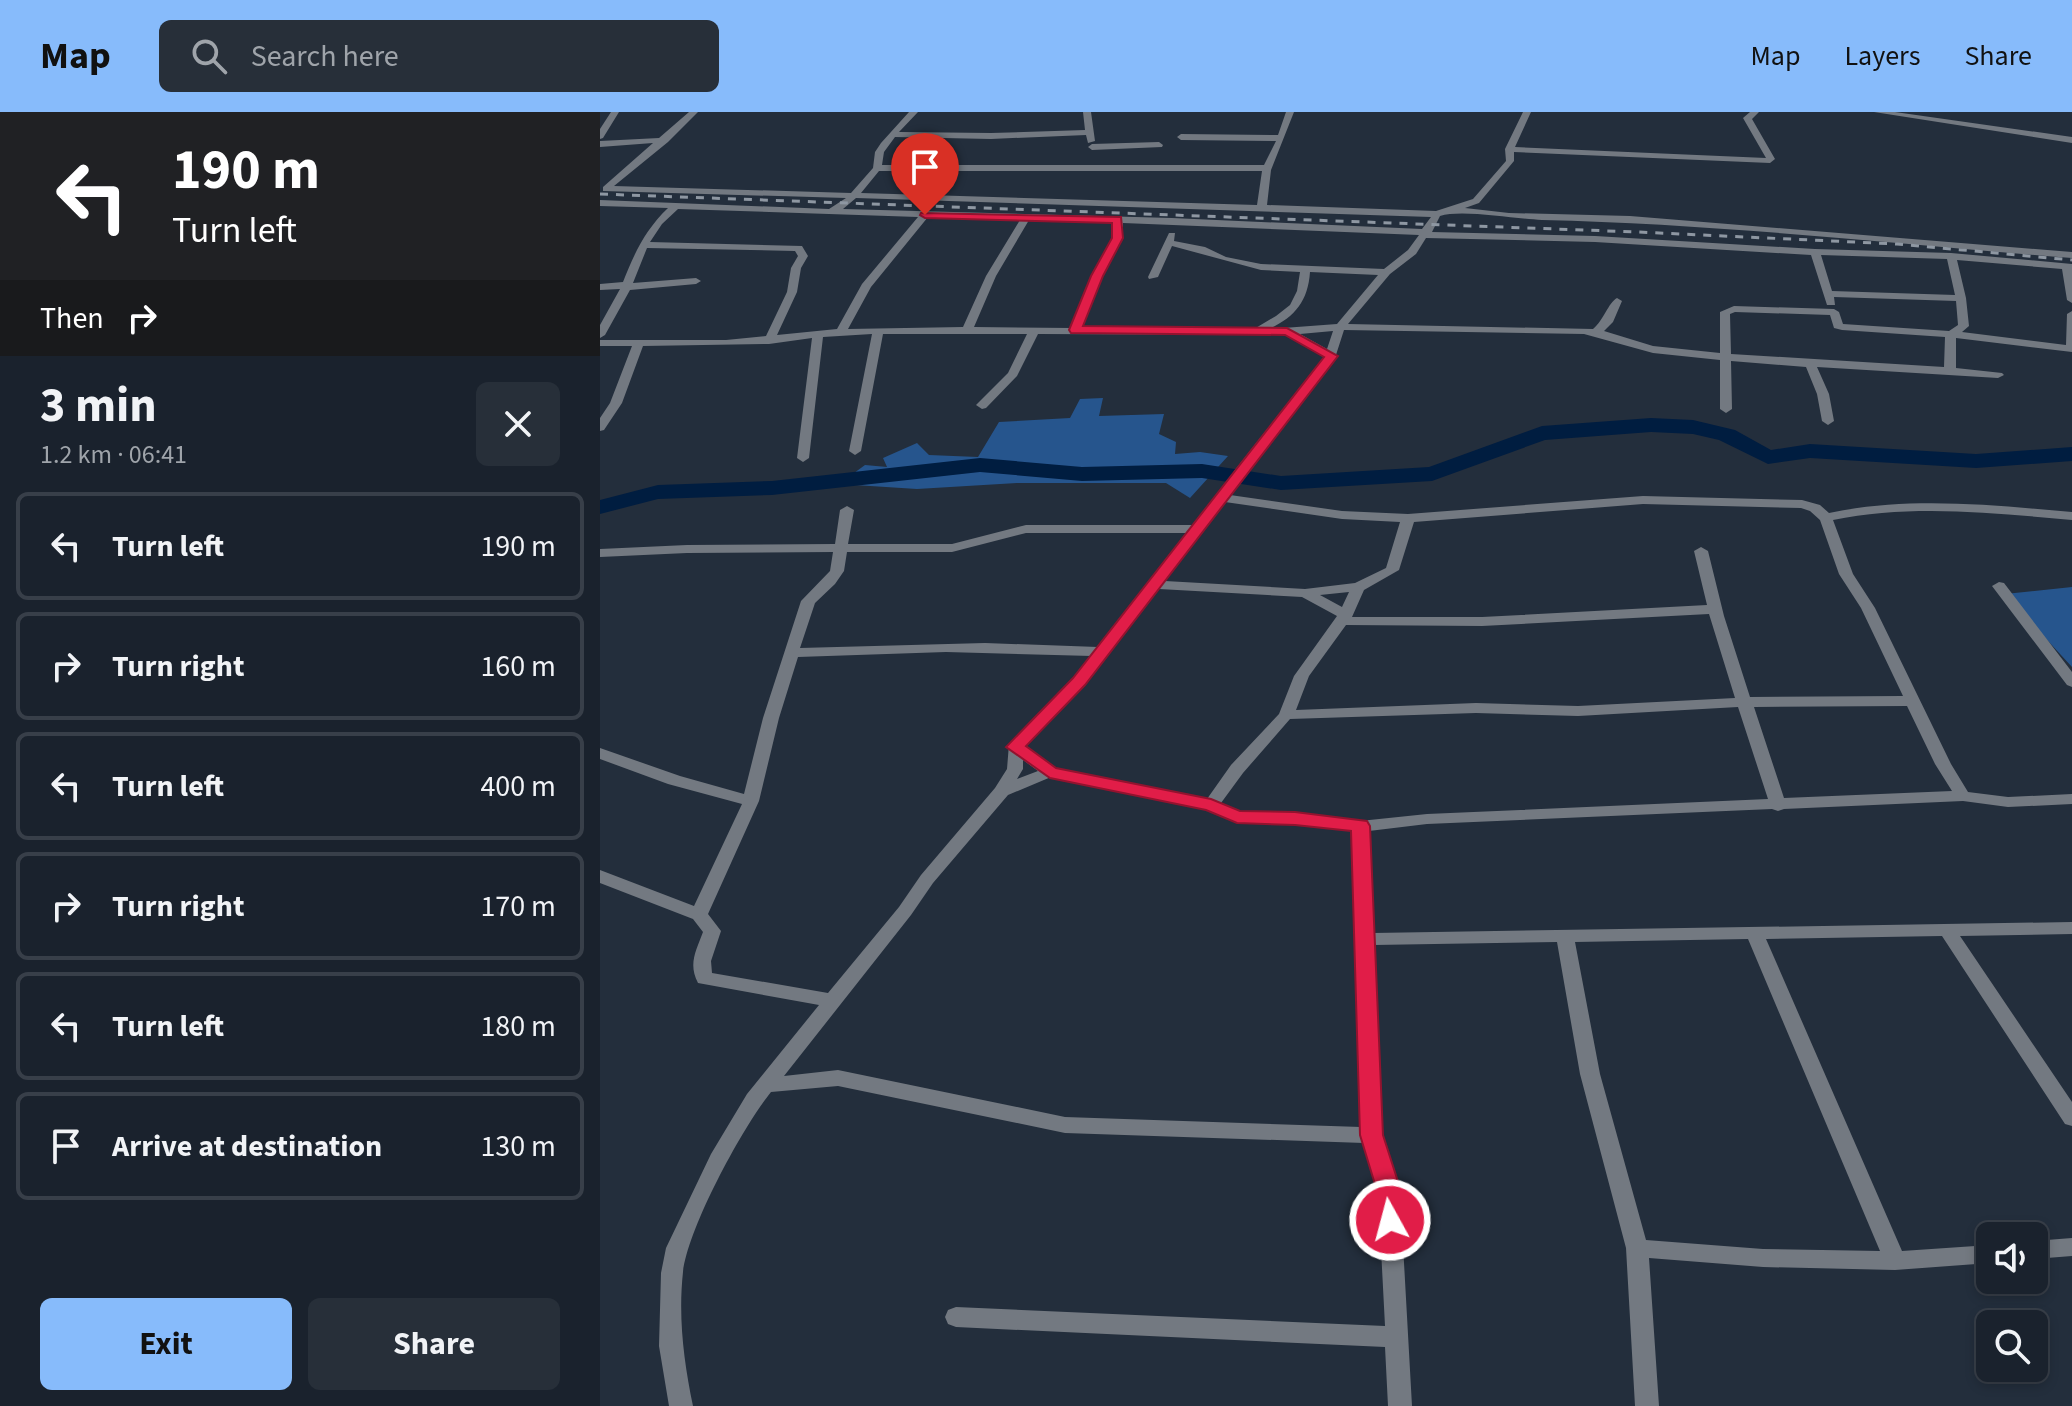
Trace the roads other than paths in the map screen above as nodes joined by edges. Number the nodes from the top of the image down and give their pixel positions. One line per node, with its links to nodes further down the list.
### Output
1 (615, 112): 11 (street)
2 (694, 112): 14 (street)
3 (914, 112): 10 (street)
4 (1087, 112): 9 (street)
5 (1290, 112): 13 (street)
6 (1527, 112): 19 (street)
7 (1755, 112): 19 (street)
8 (1878, 112): 15 (street)
9 (1088, 132): 10 (street); 18 (street)
10 (894, 134): 20 (street)
11 (600, 136)
12 (1181, 137): 13 (street)
13 (1280, 138): 22 (street)
14 (665, 140): 16 (street); 23 (street)
15 (2072, 140)
16 (600, 144)
17 (1159, 145): 18 (street)
18 (1092, 147): 21 (street)
19 (1509, 149): 29 (street)
20 (876, 163): 21 (street); 24 (street)
21 (1095, 166): 22 (street)
22 (1266, 168): 28 (street)
23 (603, 189): 24 (street)
24 (852, 197): 27 (street); 30 (street)
25 (600, 203): 26 (street)
26 (676, 206): 30 (street); 38 (street)
27 (1164, 206): 28 (street); 35 (street)
28 (1262, 209): 31 (street)
29 (1454, 210): 31 (street); 41 (street)
30 (831, 212): 32 (street)
31 (1437, 214): 36 (street)
32 (925, 215): 33 (street); 60 (street)
33 (1025, 219): 34 (street); 55 (street)
34 (1118, 220): 35 (street); 57 (street)
35 (1172, 221): 36 (street); 37 (street)
36 (1426, 234): 39 (street); 43 (street)
37 (1169, 243): 42 (street); 44 (street)
38 (643, 245): 46 (street); 66 (street)
39 (1815, 252): 40 (street); 48 (street)
40 (1951, 256): 41 (street); 49 (street)
41 (2070, 263): 50 (street)
42 (1305, 268): 43 (street); 59 (street)
43 (1386, 272): 54 (street)
44 (1153, 277)
45 (696, 281): 46 (street)
46 (625, 286): 47 (street); 64 (street)
47 (600, 287)
48 (1829, 294): 49 (street); 52 (street)
49 (1961, 298): 63 (street)
50 (2072, 300)
51 (1617, 301): 62 (street)
52 (1834, 312): 63 (street); 71 (street)
53 (2072, 314): 69 (street)
54 (1340, 327): 61 (street); 62 (street); 70 (street)
55 (967, 330): 56 (street); 58 (street)
56 (1034, 330): 57 (street); 75 (street)
57 (1076, 330): 59 (street)
58 (878, 331): 60 (street); 79 (street)
59 (1254, 331): 61 (street)
60 (841, 332): 65 (street)
61 (1287, 332): 70 (street)
62 (1596, 332): 71 (street)
63 (1951, 334): 69 (street); 73 (street)
64 (600, 335)
65 (818, 335): 66 (street); 80 (street)
66 (769, 341): 68 (street)
67 (600, 343): 68 (street)
68 (639, 343): 78 (street)
69 (2072, 348)
70 (1331, 356): 81 (street)
71 (1727, 357): 72 (street); 76 (street)
72 (1811, 366): 73 (street); 77 (street)
73 (1950, 370): 74 (street)
74 (1998, 375)
75 (982, 405)
76 (1726, 409)
77 (1828, 421)
78 (600, 427)
79 (855, 451)
80 (803, 458)
81 (1222, 498): 84 (street); 86 (street)
82 (847, 510): 87 (street)
83 (2072, 516): 85 (street)
84 (1408, 518): 85 (street); 92 (street)
85 (1826, 518): 99 (street)
86 (1198, 529): 87 (street); 90 (street)
87 (840, 548): 89 (street); 97 (street)
88 (1701, 551): 94 (street)
89 (600, 553)
90 (1153, 585): 93 (street); 96 (street)
91 (1999, 586): 98 (street)
92 (1358, 587): 93 (street); 95 (street)
93 (1305, 593): 95 (street)
94 (1713, 609): 95 (street); 100 (street)
95 (1344, 618): 101 (street)
96 (1101, 652): 97 (street); 102 (street)
97 (790, 653): 108 (street)
98 (2072, 682)
99 (1912, 701): 100 (street); 106 (street)
100 (1746, 702): 101 (street); 110 (street)
101 (1286, 715): 109 (street)
102 (1015, 747): 104 (street); 105 (street)
103 (600, 753): 108 (street)
104 (1050, 772): 105 (street); 109 (street)
105 (1002, 791): 119 (street)
106 (1963, 796): 107 (street); 110 (street)
107 (2072, 799)
108 (751, 801): 113 (street)
109 (1211, 805): 111 (street)
110 (1778, 806): 111 (street)
111 (1360, 826): 118 (street)
112 (600, 876): 113 (street)
113 (699, 915): 119 (street)
114 (2072, 928): 115 (street)
115 (1947, 930): 116 (street); 121 (street)
116 (1754, 932): 117 (street); 127 (street)
117 (1565, 938): 118 (street); 124 (street)
118 (1366, 939): 122 (street)
119 (834, 1001): 120 (street)
120 (765, 1085): 122 (street); 130 (street)
121 (2072, 1118)
122 (1372, 1135): 129 (street)
123 (2072, 1247): 125 (street)
124 (1637, 1248): 127 (street); 132 (street)
125 (2048, 1249)
126 (1976, 1255): 127 (street)
127 (1895, 1261)
128 (956, 1317): 129 (street)
129 (1396, 1337): 131 (street)
130 (681, 1406)
131 (1400, 1406)
132 (1647, 1406)

